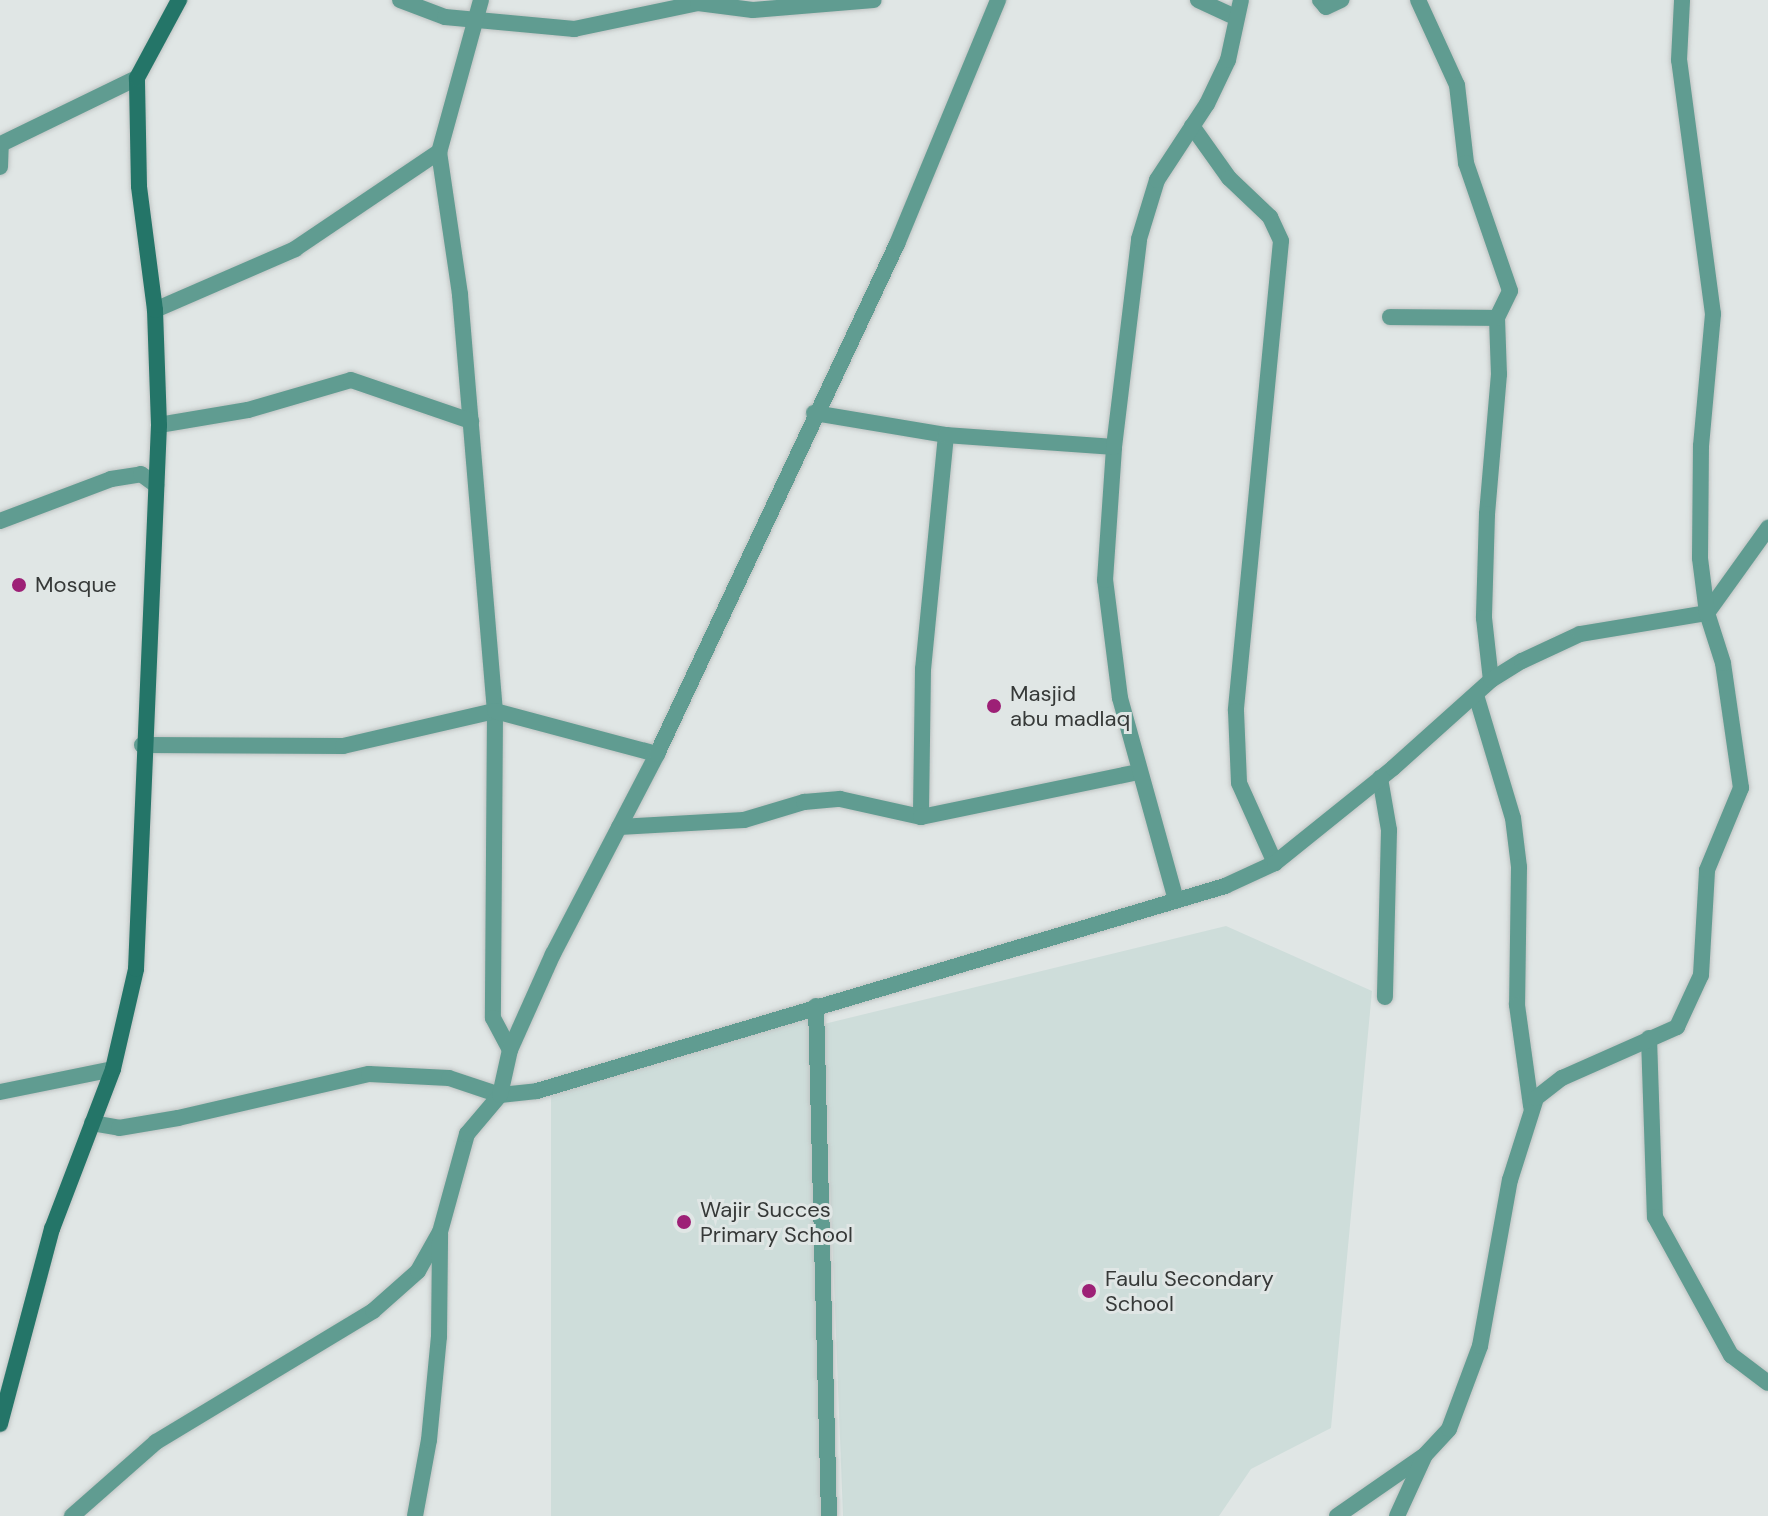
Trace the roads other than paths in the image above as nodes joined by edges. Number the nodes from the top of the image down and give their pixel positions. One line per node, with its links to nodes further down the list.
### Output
1 (179, 0): 15 (street)
2 (400, 0): 14 (street)
3 (481, 0): 14 (street)
4 (874, 0): 12 (street)
5 (998, 0): 22 (street)
6 (1198, 0): 13 (street)
7 (1241, 0): 13 (street)
8 (1320, 0): 9 (street)
9 (1341, 0)
10 (1418, 0): 21 (street)
11 (1682, 0): 30 (street)
12 (752, 5): 14 (street)
13 (1235, 17): 16 (street)
14 (474, 19): 17 (street)
15 (137, 78): 18 (street); 19 (street)
16 (1192, 126): 26 (street); 40 (street)
17 (439, 152): 19 (street); 23 (street)
18 (0, 167)
19 (155, 310): 24 (street)
20 (1390, 317): 21 (street)
21 (1497, 318): 31 (street)
22 (814, 413): 25 (street); 35 (street)
23 (471, 421): 24 (street); 33 (street)
24 (159, 425): 27 (street)
25 (946, 435): 26 (street); 38 (street)
26 (1114, 447): 36 (street)
27 (156, 485): 28 (street); 34 (street)
28 (0, 521)
29 (1768, 528): 30 (street)
30 (1707, 613): 31 (street); 44 (street)
31 (1491, 680): 32 (street)
32 (1476, 695): 37 (street); 49 (street)
33 (495, 711): 34 (street); 35 (street); 45 (street)
34 (142, 745): 46 (street)
35 (657, 754): 39 (street)
36 (1138, 772): 38 (street); 41 (street)
37 (1380, 778): 40 (street); 42 (street)
38 (921, 817): 39 (street)
39 (619, 827): 45 (street)
40 (1275, 863): 41 (street)
41 (1176, 900): 43 (street)
42 (1385, 997)
43 (816, 1006): 48 (street); 57 (street)
44 (1649, 1038): 49 (street); 52 (street)
45 (510, 1050): 48 (street)
46 (113, 1069): 47 (street); 50 (street)
47 (0, 1092)
48 (500, 1095): 50 (street); 51 (street)
49 (1531, 1106): 54 (street)
50 (92, 1123): 53 (street)
51 (440, 1232): 55 (street); 56 (street)
52 (1768, 1383)
53 (0, 1424)
54 (1425, 1455): 58 (street); 59 (street)
55 (72, 1516)
56 (415, 1516)
57 (829, 1516)
58 (1337, 1516)
59 (1397, 1516)

